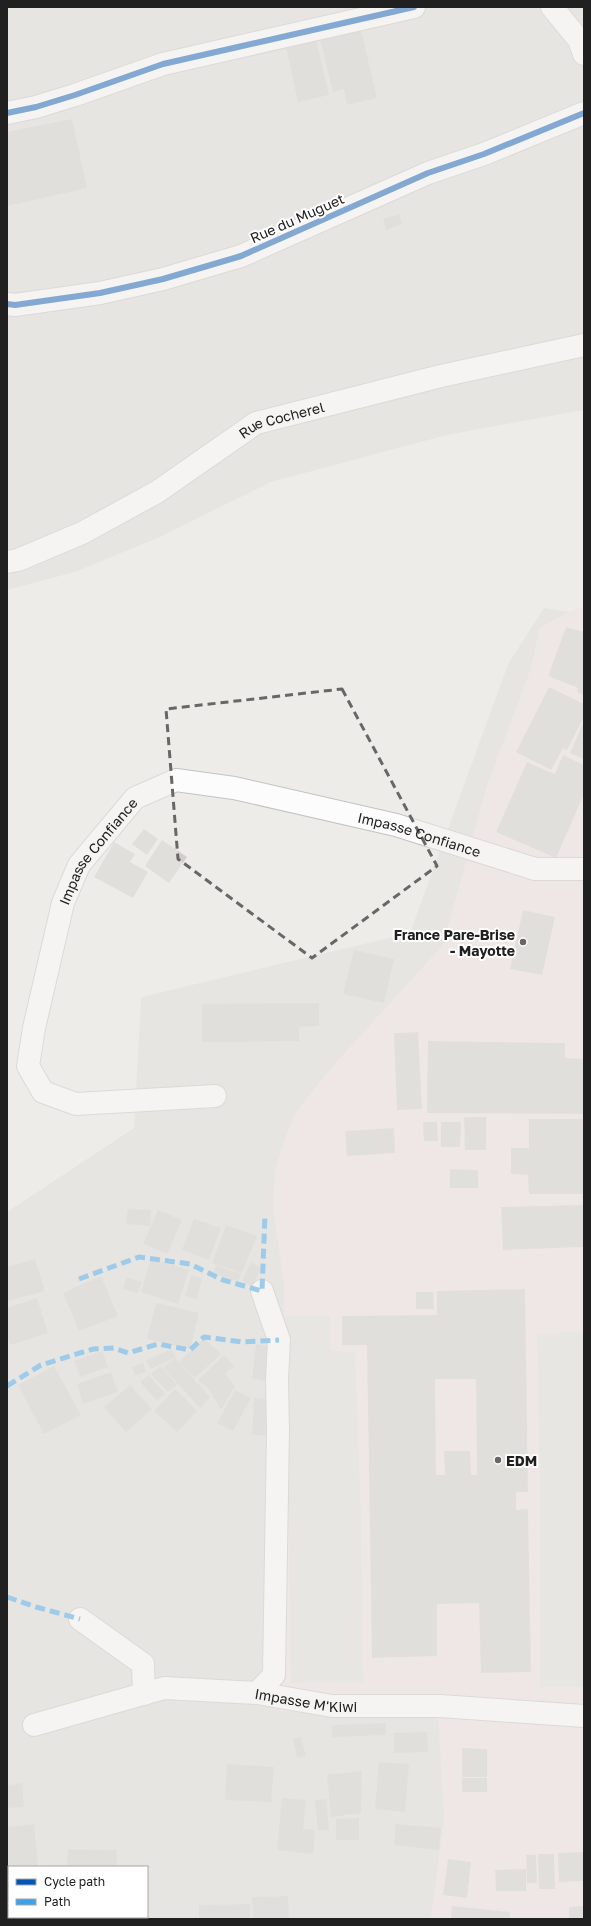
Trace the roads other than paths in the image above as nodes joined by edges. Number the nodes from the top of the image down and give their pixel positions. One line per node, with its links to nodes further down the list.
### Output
1 (414, 7): 4 (street)
2 (552, 7): 3 (street)
3 (584, 54)
4 (7, 113)
5 (584, 113): 6 (street, Rue du Muguet)
6 (7, 304)
7 (584, 345): 8 (street, Rue Cocherel)
8 (7, 562)
9 (584, 869): 10 (street, Impasse Confiance)
10 (215, 1096)
11 (262, 1291): 13 (street)
12 (80, 1619): 14 (street)
13 (257, 1693): 14 (street, Impasse M'Kiwi); 15 (street, Impasse M'Kiwi)
14 (144, 1694): 16 (street, Impasse M'Kiwi)
15 (584, 1716)
16 (34, 1725)

